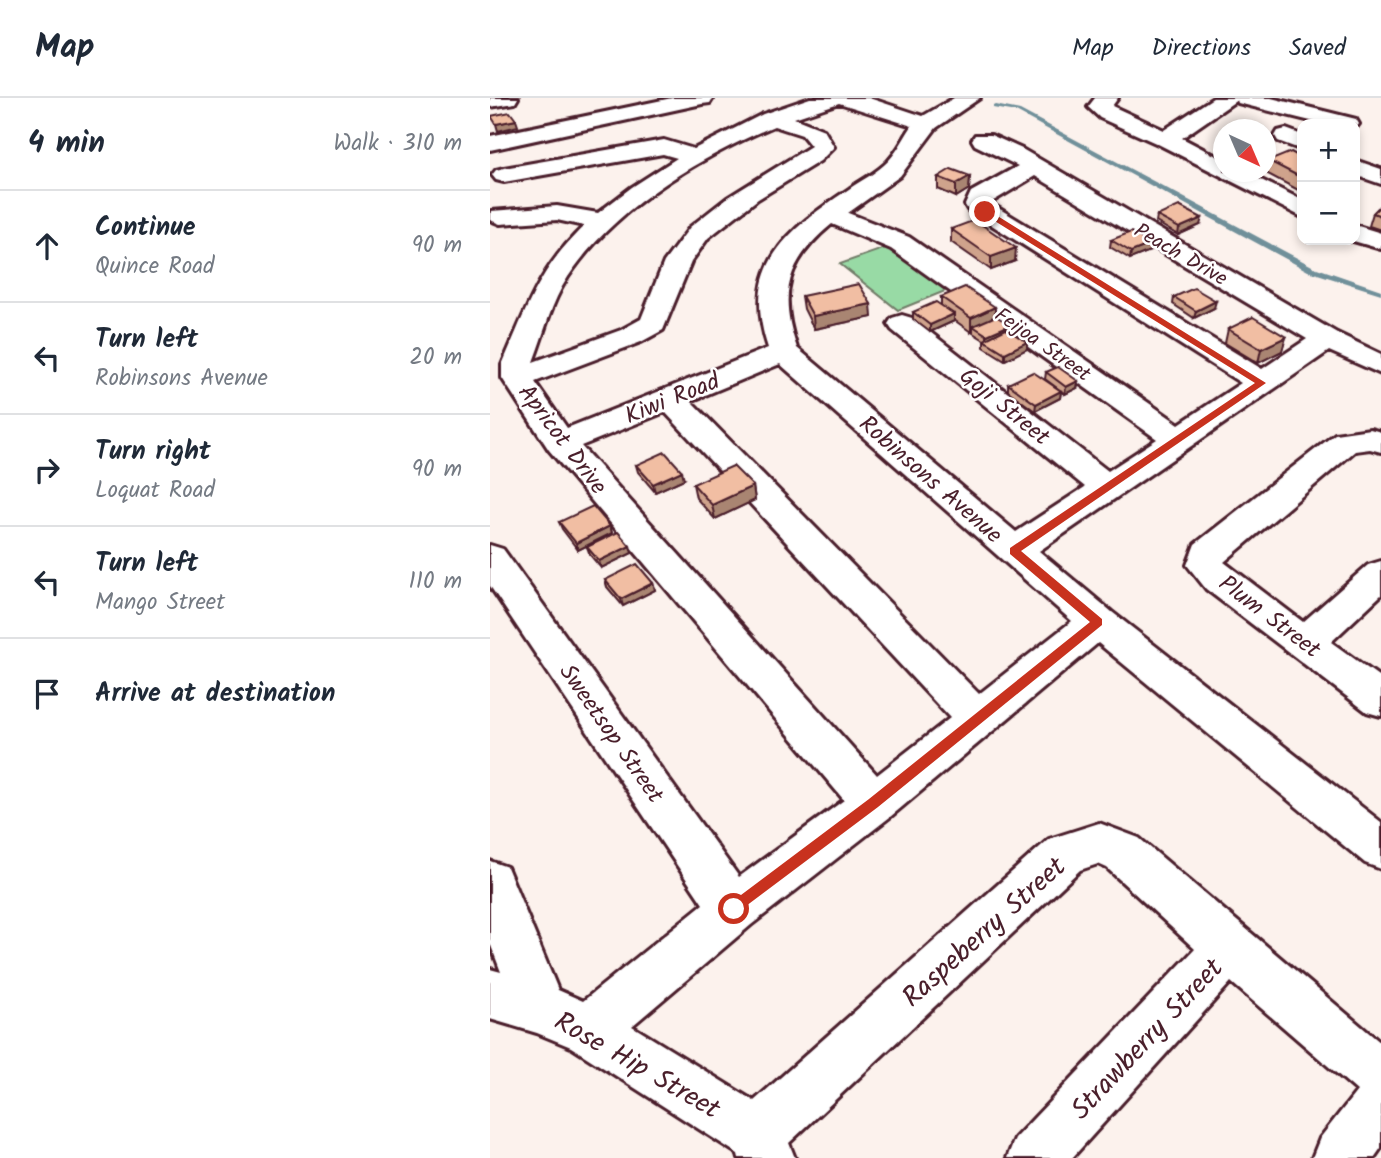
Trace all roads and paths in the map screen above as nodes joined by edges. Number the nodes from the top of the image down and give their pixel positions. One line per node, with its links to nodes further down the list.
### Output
1 (507, 98): 9 (street)
2 (584, 98): 11 (street)
3 (702, 98): 11 (street)
4 (832, 98): 13 (street, Apricot Drive)
5 (847, 98): 14 (street)
6 (969, 98): 14 (street)
7 (1227, 98): 15 (street)
8 (1246, 98): 12 (street)
9 (490, 101)
10 (1103, 102): 15 (street)
11 (611, 117): 17 (street)
12 (1326, 119)
13 (771, 120): 18 (street, Apricot Drive); 33 (street)
14 (927, 124): 24 (street)
15 (1166, 139): 19 (street)
16 (983, 140): 20 (street, Peach Drive)
17 (490, 143)
18 (695, 156): 21 (street); 26 (street, Apricot Drive)
19 (1213, 164)
20 (1034, 167): 30 (street, Peach Drive); 34 (street)
21 (504, 175)
22 (1247, 182): 23 (street)
23 (1297, 207)
24 (829, 214): 31 (street); 36 (street, Feijoa Street)
25 (500, 216): 26 (street)
26 (601, 221): 33 (street, Apricot Drive)
27 (1360, 235): 28 (street)
28 (1381, 241)
29 (902, 324): 39 (street, Goji Street)
30 (1326, 339): 32 (street, Peach Drive); 34 (street)
31 (783, 352): 35 (street, Kiwi Road); 40 (street, Robinsons Avenue)
32 (1381, 365)
33 (517, 378): 38 (street, Apricot Drive)
34 (1261, 383): 36 (street)
35 (670, 398): 38 (street, Kiwi Road); 46 (street)
36 (1180, 440): 39 (street)
37 (1381, 442): 44 (street, Plum Street)
38 (560, 443): 47 (street, Apricot Drive)
39 (1108, 488): 40 (street)
40 (1014, 551): 43 (street, Robinsons Avenue)
41 (490, 558): 50 (street, Sweetsop Street)
42 (1381, 574): 44 (street)
43 (1098, 622): 46 (street); 48 (street, Robinsons Avenue)
44 (1305, 642): 45 (street, Plum Street)
45 (1381, 700)
46 (976, 718): 47 (street)
47 (874, 803): 50 (street)
48 (1381, 849)
49 (490, 883): 53 (street, Rose Hip Street)
50 (734, 909): 54 (street)
51 (1229, 948): 55 (street, Raspeberry Street); 57 (street, Raspeberry Street); 58 (street, Strawberry Street)
52 (490, 994): 53 (street)
53 (540, 1008): 54 (street, Rose Hip Street)
54 (589, 1029): 57 (street, Rose Hip Street)
55 (1381, 1077)
56 (1381, 1103): 59 (street)
57 (762, 1147)
58 (1035, 1158)
59 (1340, 1158)

